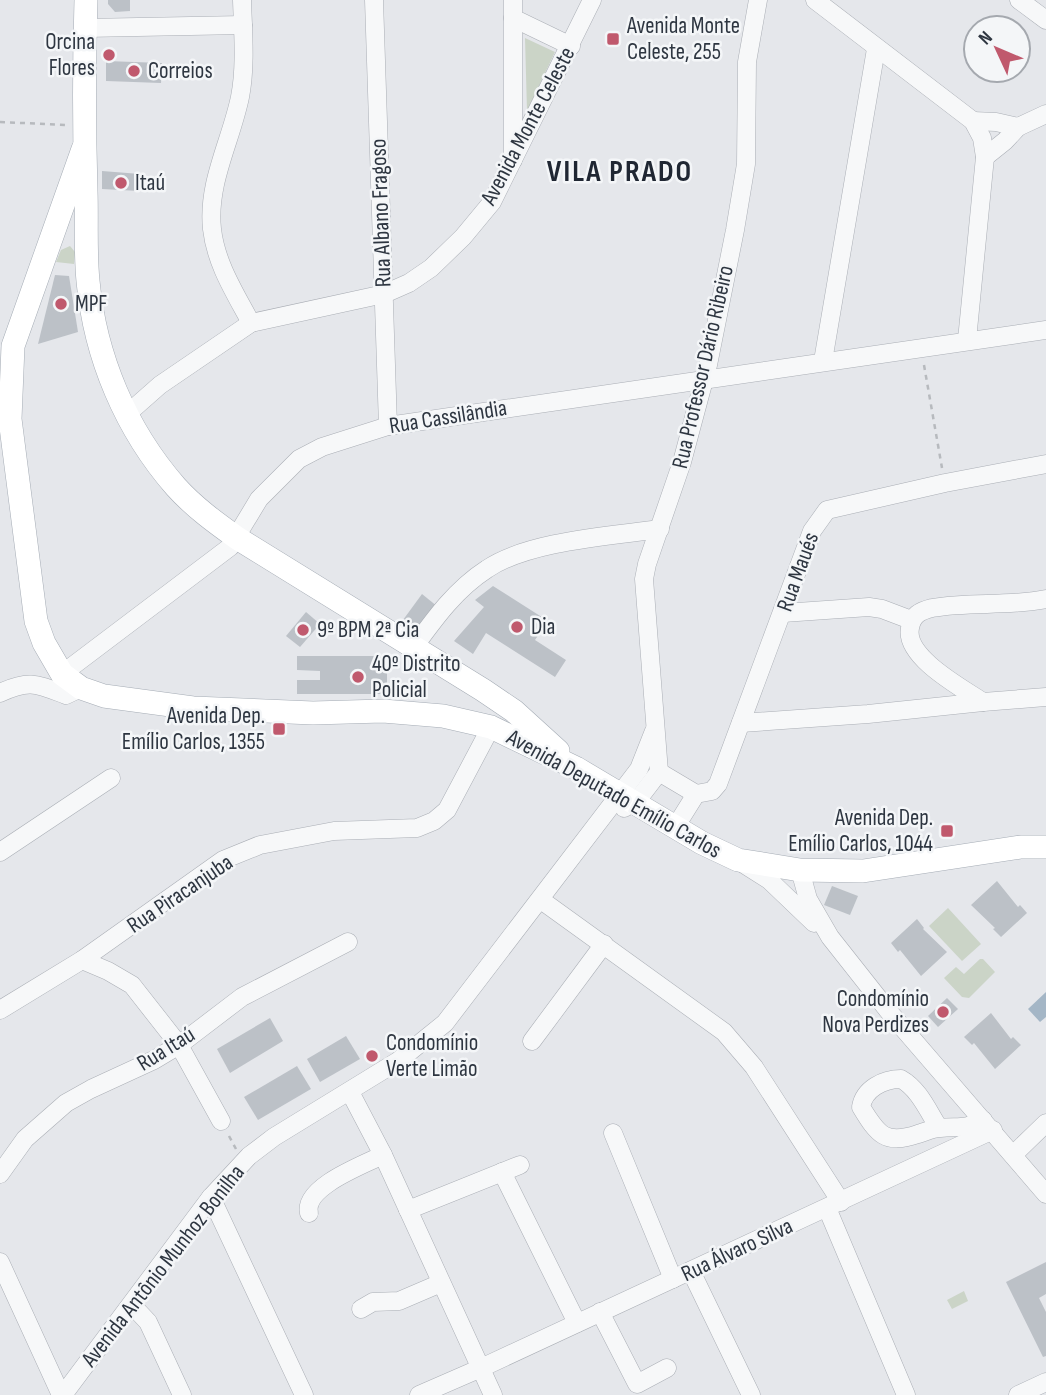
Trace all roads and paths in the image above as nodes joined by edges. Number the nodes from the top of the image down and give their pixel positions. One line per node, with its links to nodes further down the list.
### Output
1 (86, 0): 11 (main road)
2 (242, 0): 10 (street)
3 (374, 0): 24 (street, Rua Albano Fragoso)
4 (592, 0): 12 (street, Avenida Monte Celeste)
5 (758, 0): 30 (street, Rua Professor Dário Ribeiro)
6 (815, 0): 13 (street)
7 (1019, 0): 9 (street)
8 (513, 9): 12 (street); 21 (street)
9 (1046, 20)
10 (243, 25): 11 (street); 25 (street)
11 (85, 28): 17 (main road)
12 (571, 46): 21 (street, Avenida Monte Celeste)
13 (876, 49): 16 (street); 29 (street)
14 (1046, 114): 18 (street)
15 (0, 121): 17 (path)
16 (973, 121): 18 (street); 20 (street)
17 (84, 125): 19 (main road)
18 (1018, 127): 20 (street)
19 (83, 149): 22 (main road); 23 (main road)
20 (985, 157): 27 (street)
21 (513, 163): 24 (street, Avenida Monte Celeste)
22 (55, 228): 23 (main road); 32 (main road)
23 (87, 231): 31 (main road)
24 (384, 295): 25 (street, Avenida Monte Celeste); 33 (street, Rua Albano Fragoso)
25 (251, 323): 31 (street, Avenida Monte Celeste)
26 (1046, 330): 27 (street, Rua Cassilândia)
27 (967, 340): 28 (street, Rua Cassilândia)
28 (921, 348): 29 (street, Rua Cassilândia); 35 (path)
29 (823, 361): 30 (street, Rua Cassilândia)
30 (703, 379): 33 (street, Rua Cassilândia); 36 (street, Rua Professor Dário Ribeiro)
31 (127, 415): 37 (main road)
32 (5, 417): 42 (main road)
33 (388, 426): 37 (street, Rua Cassilândia)
34 (1046, 464): 35 (street, Rua Maués)
35 (945, 484): 39 (street, Rua Maués)
36 (660, 529): 41 (street); 50 (street, Rua Professor Dário Ribeiro)
37 (237, 538): 41 (main road); 42 (street, Rua Cassilândia)
38 (1046, 599): 40 (street)
39 (783, 613): 40 (street); 48 (street, Rua Maués)
40 (911, 620): 46 (street)
41 (414, 647): 43 (main road)
42 (71, 681): 44 (street); 47 (main road, Avenida Deputado Emílio Carlos)
43 (469, 681): 47 (main road); 51 (main road)
44 (0, 693)
45 (1046, 697): 46 (street)
46 (983, 702): 48 (street)
47 (453, 719): 49 (main road, Avenida Deputado Emílio Carlos)
48 (741, 723): 54 (street, Rua Maués)
49 (491, 727): 51 (main road, Avenida Deputado Emílio Carlos); 65 (street, Rua Piracanjuba)
50 (654, 731): 52 (street, Rua Professor Dário Ribeiro); 55 (street, Rua Professor Dário Ribeiro)
51 (576, 768): 55 (main road, Avenida Deputado Emílio Carlos)
52 (659, 772): 54 (street); 55 (street)
53 (111, 778): 58 (street)
54 (696, 794): 56 (street, Rua Maués)
55 (628, 797): 56 (main road, Avenida Deputado Emílio Carlos); 61 (street, Avenida Antônio Munhoz Bonilha)
56 (676, 826): 59 (main road, Avenida Deputado Emílio Carlos)
57 (1046, 847): 60 (main road, Avenida Deputado Emílio Carlos)
58 (0, 852)
59 (738, 860): 60 (main road, Avenida Deputado Emílio Carlos); 62 (street)
60 (800, 870): 62 (street)
61 (541, 900): 64 (street); 69 (street, Avenida Antônio Munhoz Bonilha)
62 (830, 937): 72 (street)
63 (348, 942): 68 (street, Rua Itaú)
64 (604, 944): 67 (street); 83 (street)
65 (82, 960): 66 (street, Rua Piracanjuba); 68 (street)
66 (2, 1003)
67 (532, 1041)
68 (179, 1045): 70 (street); 80 (street, Rua Itaú)
69 (350, 1092): 75 (street); 77 (street, Avenida Antônio Munhoz Bonilha)
70 (221, 1121): 77 (path)
71 (1046, 1124): 76 (street)
72 (988, 1125): 73 (street); 76 (street); 83 (street, Rua Álvaro Silva)
73 (939, 1128)
74 (613, 1133): 88 (street)
75 (383, 1155): 84 (street); 85 (street)
76 (1013, 1155): 81 (street)
77 (243, 1162): 82 (street, Avenida Antônio Munhoz Bonilha)
78 (520, 1165): 79 (street)
79 (502, 1172): 84 (street); 93 (street)
80 (0, 1174)
81 (1046, 1194)
82 (211, 1197): 90 (street, Avenida Antônio Munhoz Bonilha); 99 (street)
83 (834, 1205): 87 (street, Rua Álvaro Silva); 103 (street)
84 (408, 1210): 89 (street)
85 (309, 1213)
86 (0, 1262): 97 (street)
87 (691, 1271): 88 (street, Rua Álvaro Silva); 102 (street)
88 (673, 1279): 92 (street, Rua Álvaro Silva)
89 (441, 1283): 91 (street); 94 (street)
90 (132, 1305): 97 (street, Avenida Antônio Munhoz Bonilha); 98 (street)
91 (361, 1308)
92 (600, 1312): 93 (street, Rua Álvaro Silva); 95 (street)
93 (577, 1323): 94 (street, Rua Álvaro Silva)
94 (481, 1368): 100 (street, Rua Álvaro Silva); 101 (street)
95 (667, 1368)
96 (1046, 1382): 104 (street)
97 (62, 1395)
98 (182, 1395)
99 (304, 1395)
100 (419, 1395)
101 (494, 1395)
102 (751, 1395)
103 (906, 1395)
104 (1018, 1395)

